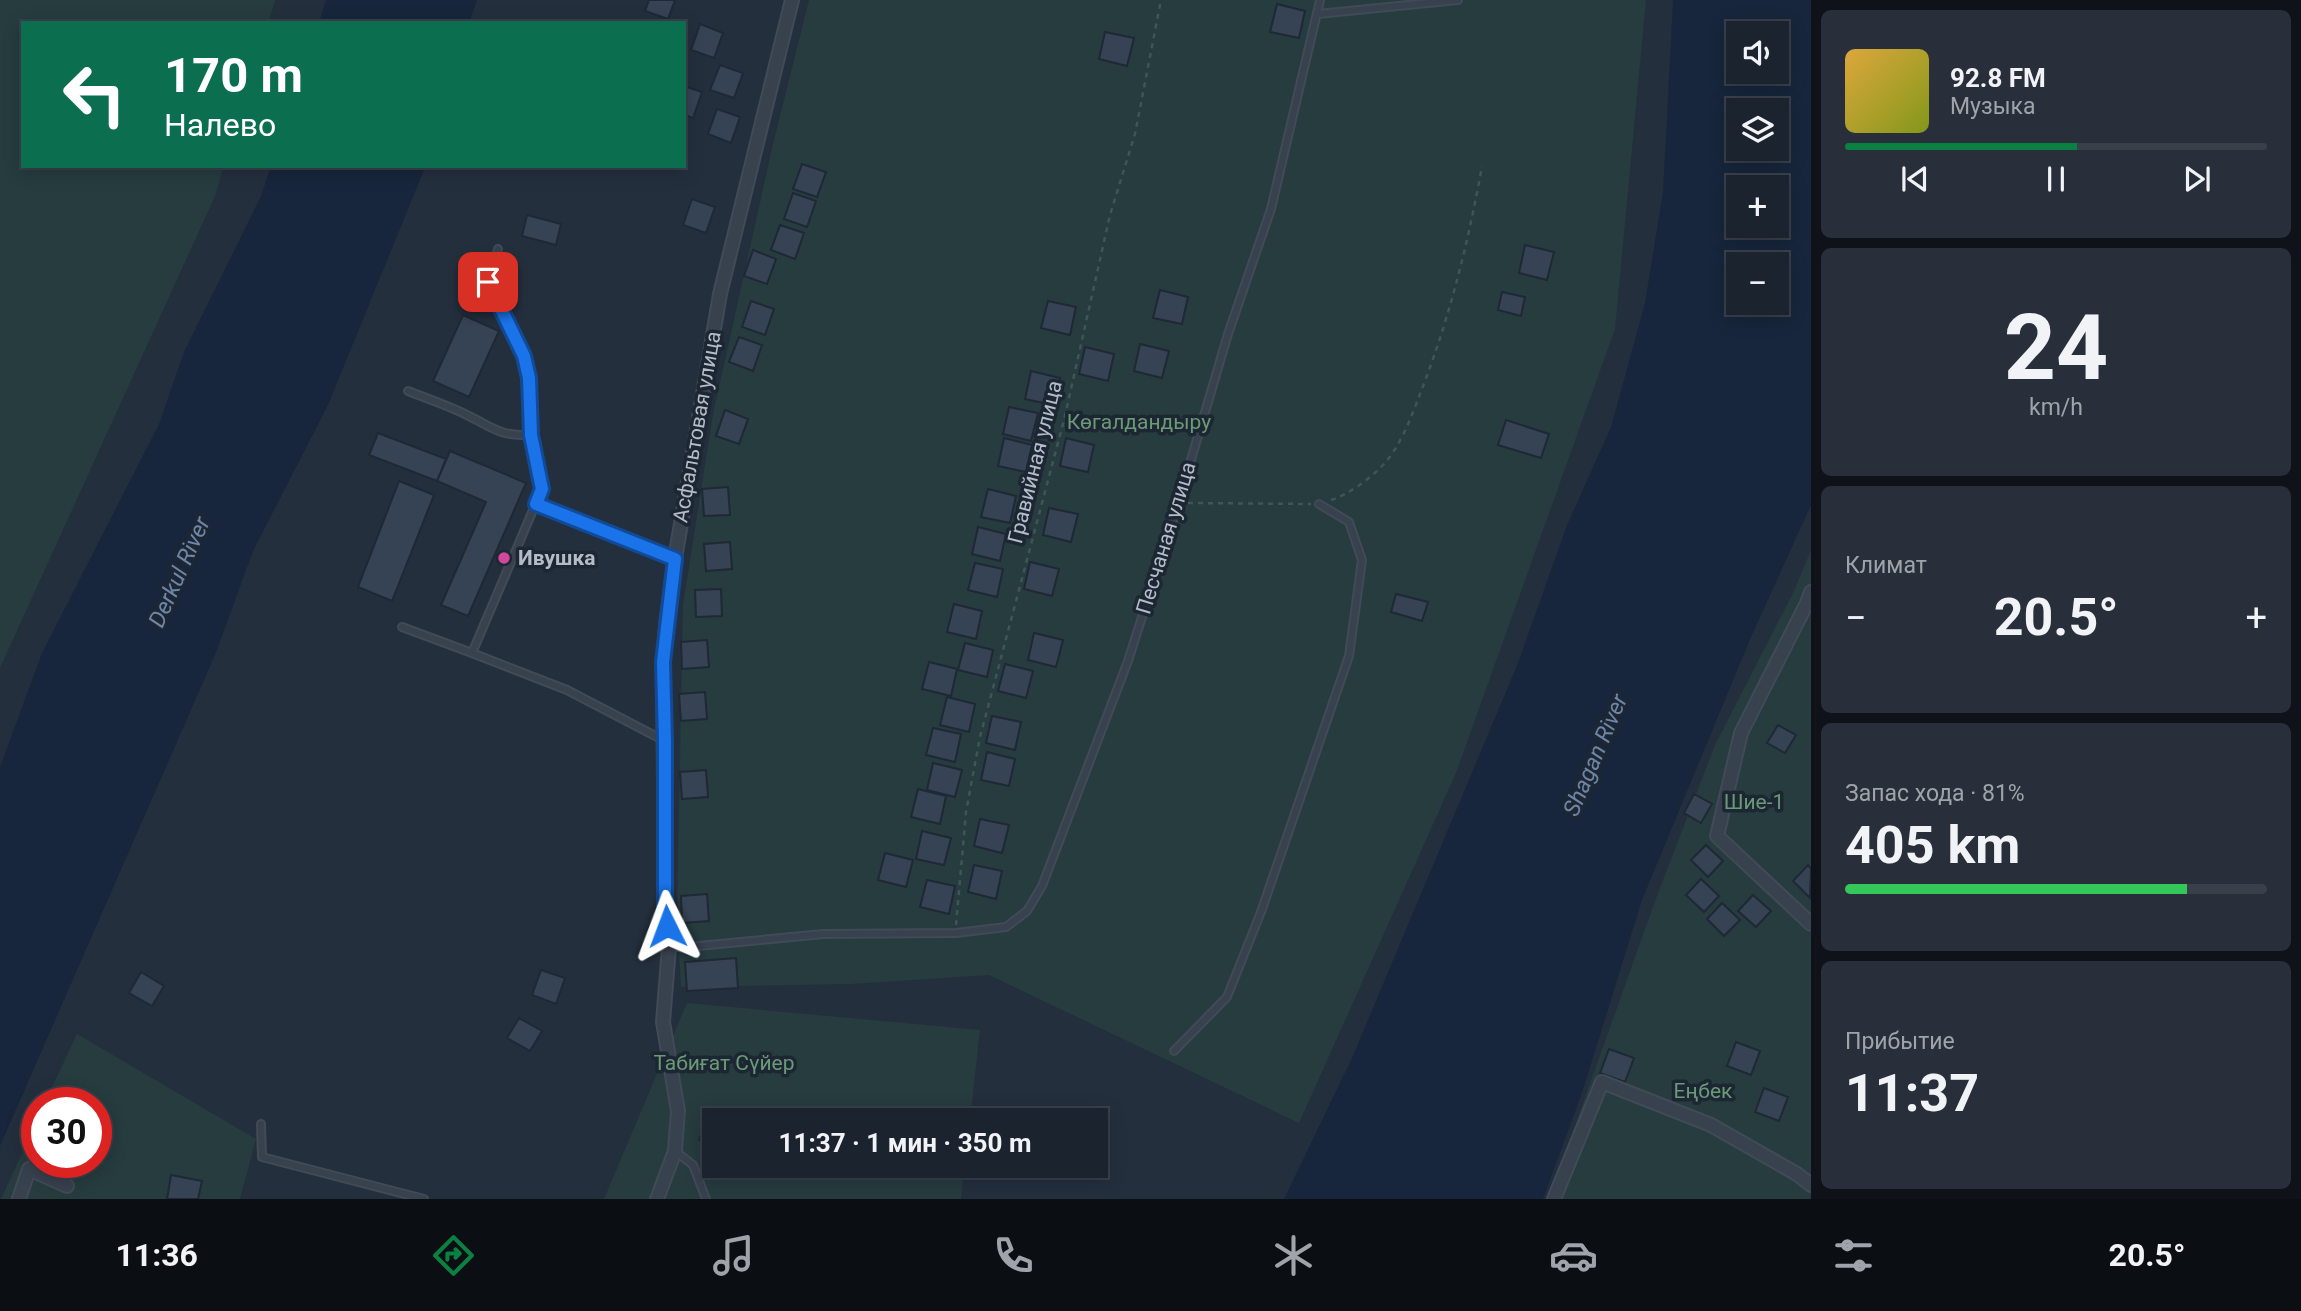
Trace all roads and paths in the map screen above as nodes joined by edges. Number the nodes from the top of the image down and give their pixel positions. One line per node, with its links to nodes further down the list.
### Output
1 (792, 0): 13 (street, Асфальтовая улица)
2 (1161, 0): 19 (path, Гравийная улица)
3 (1320, 0): 5 (lane, Песчаная улица)
4 (1458, 0): 5 (lane)
5 (1318, 15): 11 (lane, Песчаная улица)
6 (1482, 166): 12 (path)
7 (498, 249): 9 (lane)
8 (408, 391): 9 (lane)
9 (531, 435): 10 (lane)
10 (536, 504): 13 (lane); 16 (lane)
11 (1178, 504): 12 (path); 19 (lane, Песчаная улица)
12 (1319, 504): 21 (lane)
13 (675, 559): 17 (street, Асфальтовая улица)
14 (1811, 592): 18 (street)
15 (402, 627): 16 (lane)
16 (472, 653): 17 (lane)
17 (665, 741): 20 (street, Асфальтовая улица)
18 (1811, 924)
19 (956, 933): 20 (lane, Песчаная улица)
20 (669, 947): 23 (street, Асфальтовая улица)
21 (1174, 1051)
22 (261, 1124): 27 (lane)
23 (675, 1151): 28 (street, Асфальтовая улица); 29 (lane)
24 (1811, 1185): 30 (street)
25 (67, 1186): 26 (street)
26 (19, 1199)
27 (424, 1199)
28 (657, 1199)
29 (706, 1199)
30 (1554, 1199)

